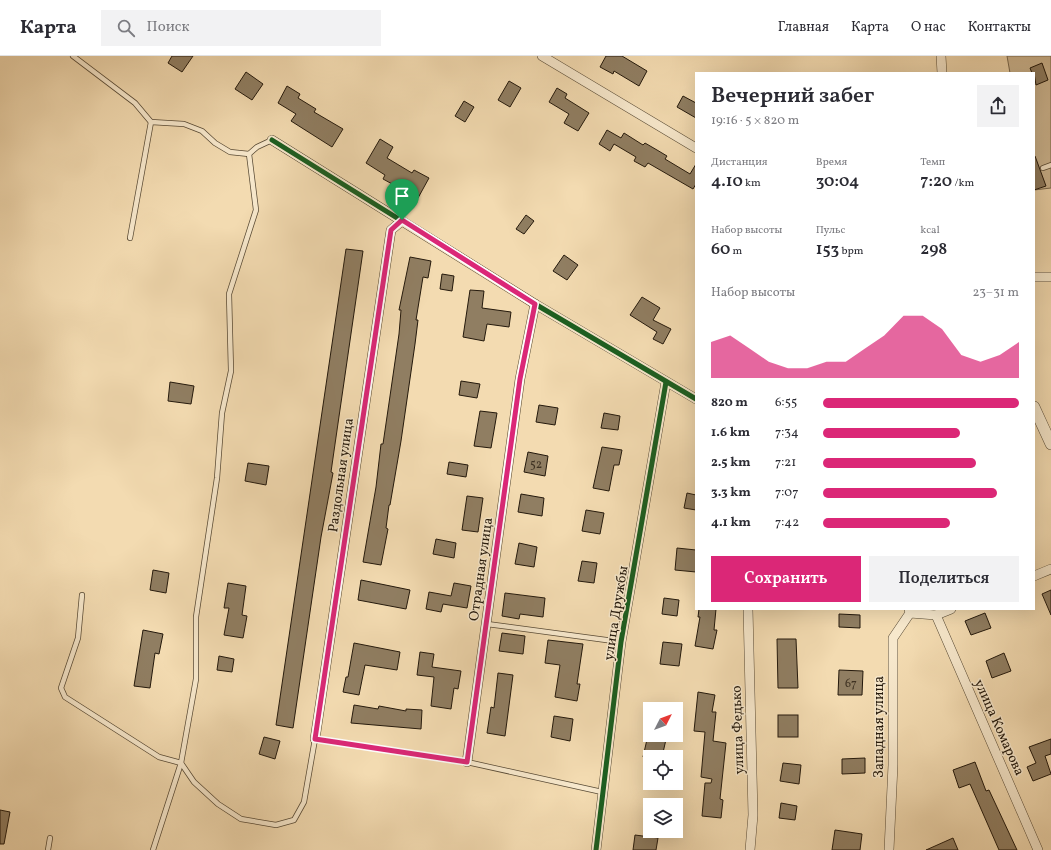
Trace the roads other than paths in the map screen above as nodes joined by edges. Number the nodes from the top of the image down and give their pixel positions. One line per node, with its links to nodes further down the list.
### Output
1 (73, 56): 5 (lane)
2 (542, 56): 7 (street)
3 (941, 56): 4 (street)
4 (942, 72)
5 (151, 122): 8 (lane); 12 (lane)
6 (272, 140): 8 (lane); 11 (street)
7 (695, 147)
8 (249, 154): 31 (lane)
9 (1051, 165): 10 (lane)
10 (1042, 168)
11 (402, 220): 15 (street); 29 (street, Раздольная улица)
12 (130, 238)
13 (1035, 277): 14 (street)
14 (1051, 277)
15 (535, 304): 16 (street); 27 (street, Отрадная улица)
16 (666, 382): 17 (street); 28 (street, улица Дружбы)
17 (695, 398)
18 (1035, 409): 19 (street)
19 (1051, 444)
20 (1051, 569): 21 (street)
21 (1035, 576)
22 (82, 596): 31 (lane)
23 (748, 610): 37 (street, улица Федько)
24 (948, 610): 26 (street)
25 (910, 611): 26 (street); 38 (street, Западная улица)
26 (936, 615): 39 (street, улица Комарова)
27 (487, 624): 28 (lane); 30 (street, Отрадная улица)
28 (621, 642): 32 (street, улица Дружбы)
29 (315, 739): 30 (lane); 31 (lane)
30 (467, 762): 32 (lane)
31 (180, 763): 35 (lane)
32 (602, 792): 36 (street, улица Дружбы)
33 (50, 838): 34 (lane)
34 (48, 850)
35 (153, 850)
36 (596, 850)
37 (750, 850)
38 (889, 850)
39 (1038, 850)

